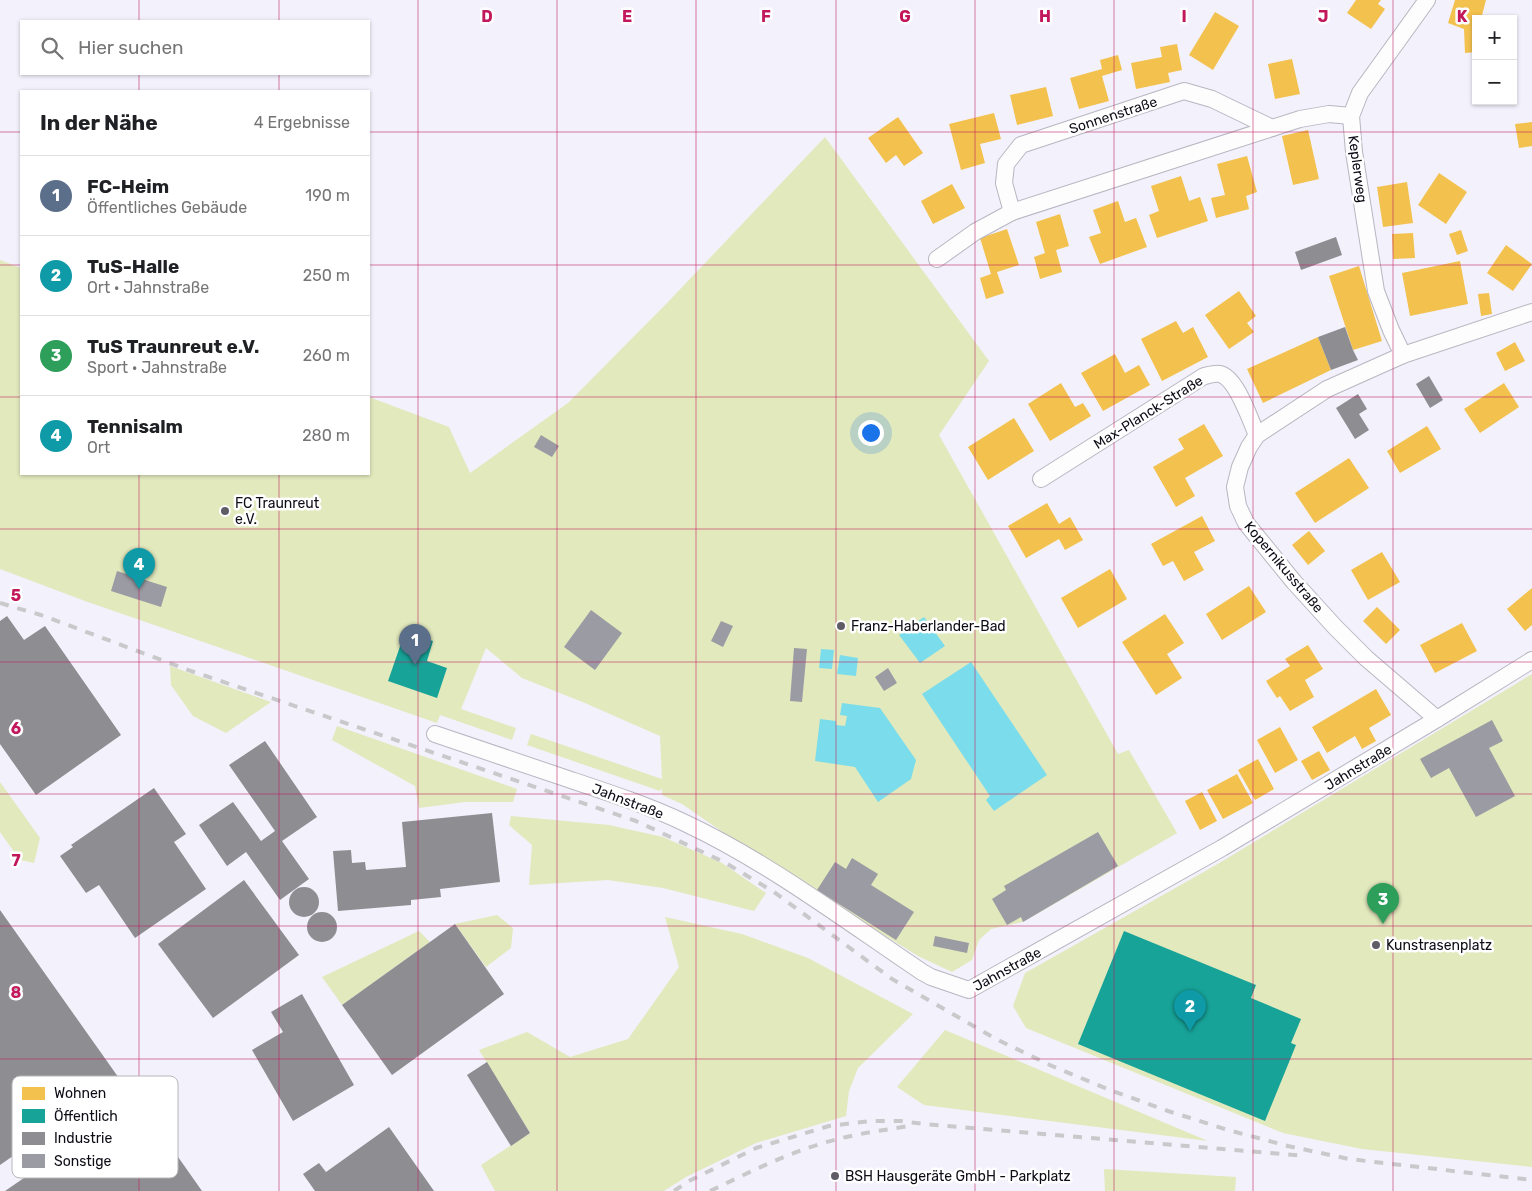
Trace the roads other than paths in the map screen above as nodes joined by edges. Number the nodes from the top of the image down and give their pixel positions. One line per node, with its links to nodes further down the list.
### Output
1 (1426, 0): 2 (street, Keplerweg)
2 (1351, 116): 3 (street); 7 (street, Keplerweg)
3 (1272, 128): 4 (street); 4 (street, Sonnenstraße)
4 (1012, 212): 5 (street)
5 (937, 259)
6 (1532, 312): 7 (street, Kopernikusstraße)
7 (1403, 355): 8 (street, Kopernikusstraße)
8 (1257, 435): 9 (street, Max-Planck-Straße); 11 (street, Kopernikusstraße)
9 (1041, 479)
10 (1532, 660): 11 (street, Jahnstraße)
11 (1437, 719): 12 (street, Jahnstraße)
12 (435, 734)

